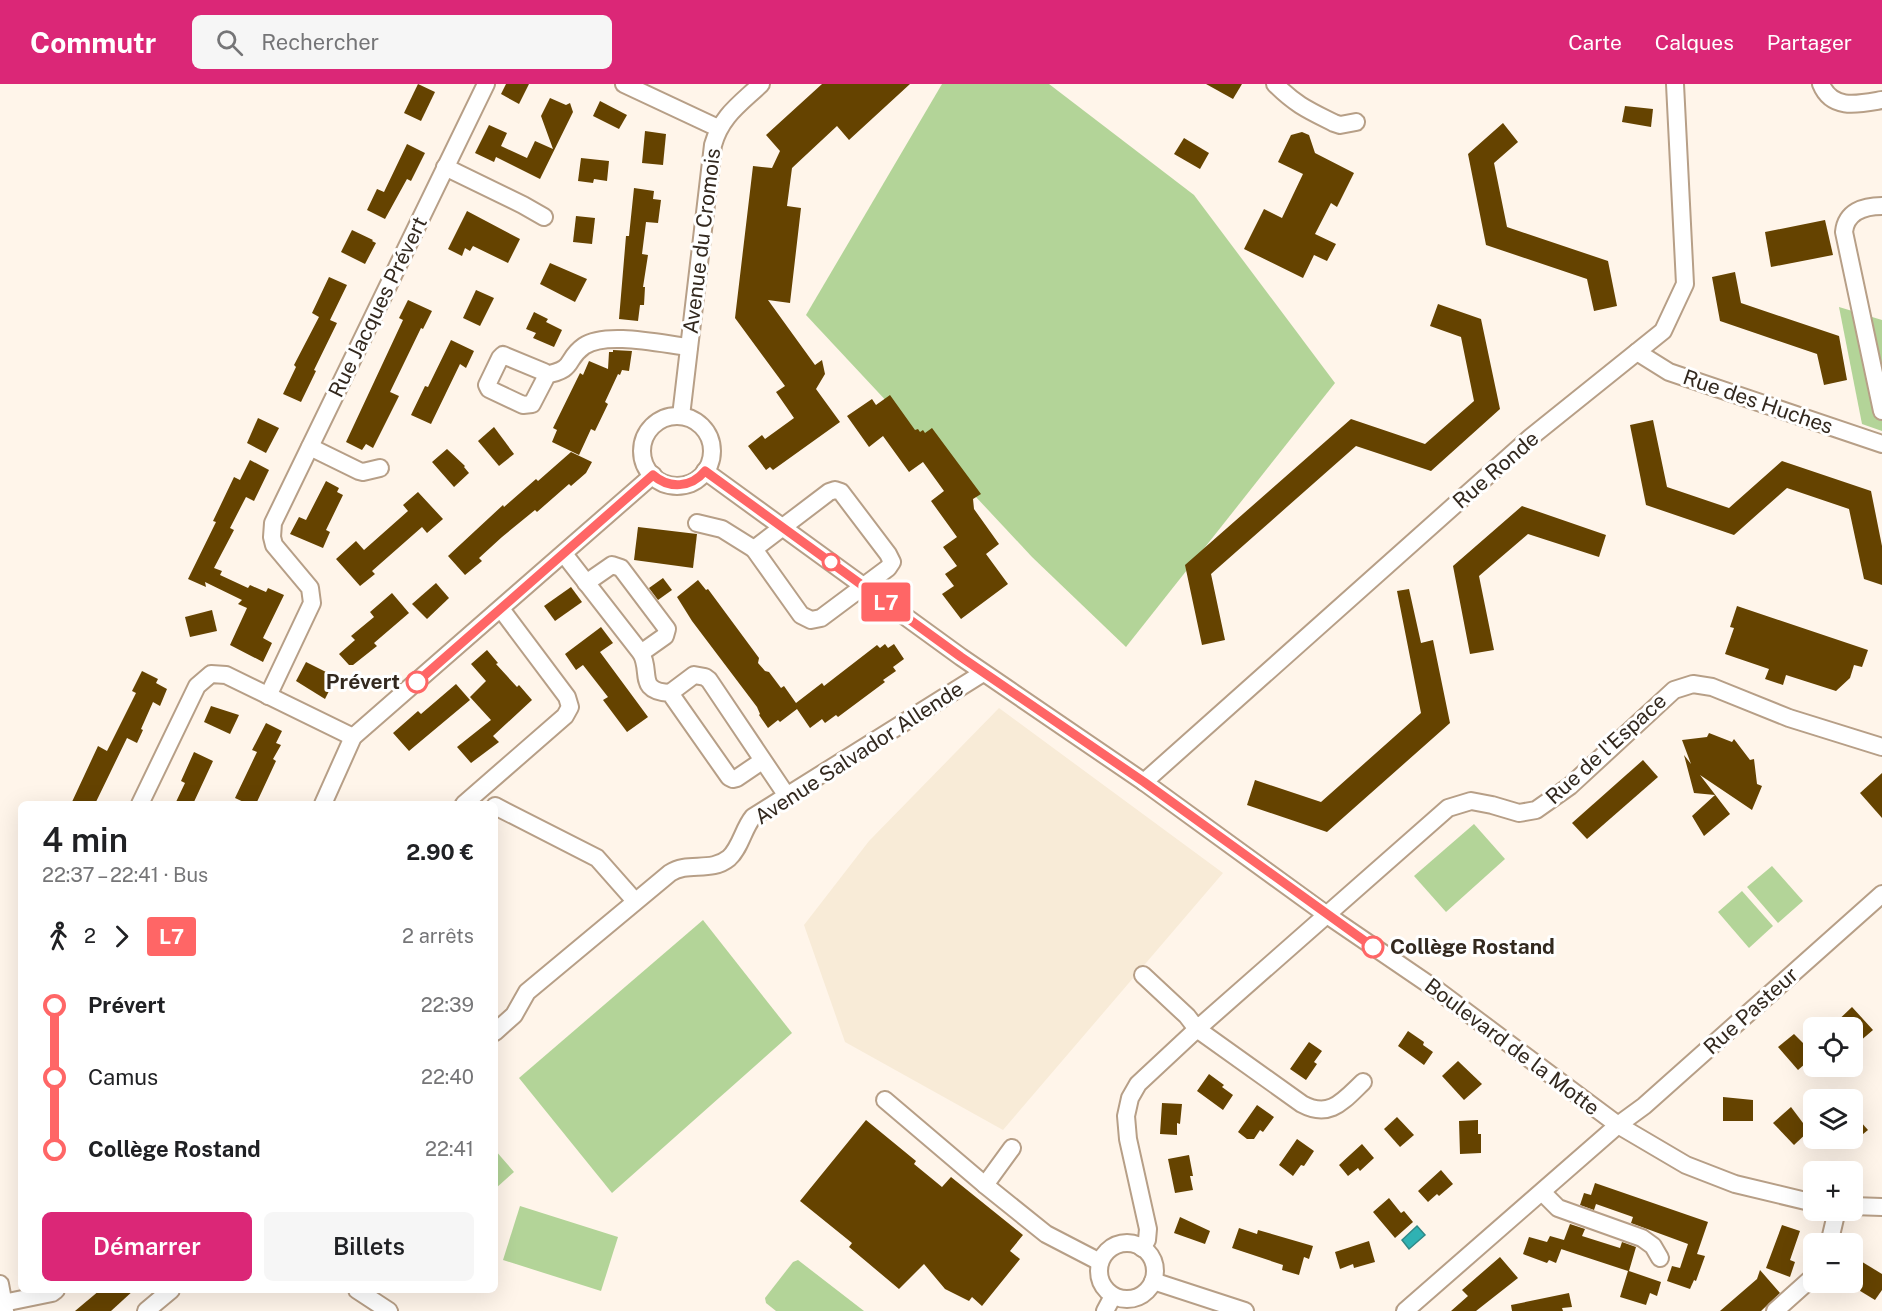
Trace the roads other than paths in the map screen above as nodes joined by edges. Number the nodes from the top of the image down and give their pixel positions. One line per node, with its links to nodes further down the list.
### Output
1 (486, 84): 10 (street, Rue Jacques Prévert)
2 (624, 84): 9 (street)
3 (762, 84): 9 (street, Avenue du Cromois)
4 (1275, 84): 8 (street)
5 (1675, 84): 14 (street, Rue Ronde)
6 (1821, 84): 7 (street)
7 (1882, 100)
8 (1356, 122)
9 (718, 128): 13 (street, Avenue du Cromois)
10 (445, 167): 12 (street); 19 (street, Rue Jacques Prévert)
11 (1882, 206): 16 (street)
12 (544, 217)
13 (689, 347): 15 (street); 17 (street, Avenue du Cromois)
14 (1637, 352): 18 (street, Rue des Huches); 37 (street, Rue Ronde)
15 (545, 375)
16 (1882, 411)
17 (681, 416): 21 (street); 22 (street)
18 (1882, 444)
19 (310, 447): 20 (street); 33 (street, Rue Jacques Prévert)
20 (380, 468)
21 (705, 471): 22 (street); 24 (street, Boulevard de la Motte)
22 (653, 475): 26 (street)
23 (697, 523): 25 (street)
24 (782, 526): 25 (street); 28 (street, Boulevard de la Motte); 28 (street)
25 (754, 549): 28 (street)
26 (564, 554): 27 (street); 29 (street)
27 (586, 583): 30 (street); 30 (street)
28 (864, 586): 31 (street, Boulevard de la Motte)
29 (501, 609): 34 (street); 39 (street)
30 (641, 653): 32 (street)
31 (983, 673): 37 (street, Boulevard de la Motte); 38 (street, Avenue Salvador Allende)
32 (670, 693): 36 (street); 36 (street)
33 (268, 696): 34 (street); 40 (street)
34 (353, 737): 41 (street)
35 (1882, 747): 45 (street, Rue de l'Espace)
36 (762, 761): 38 (street)
37 (1144, 782): 45 (street, Boulevard de la Motte)
38 (787, 796): 44 (street, Avenue Salvador Allende)
39 (469, 800)
40 (141, 801)
41 (324, 801)
42 (498, 808): 44 (street)
43 (1882, 894): 51 (street, Rue Pasteur)
44 (635, 902): 47 (street, Avenue Salvador Allende)
45 (1326, 915): 48 (street, Rue de l'Espace); 51 (street, Boulevard de la Motte)
46 (1143, 975): 48 (street)
47 (498, 1029)
48 (1197, 1029): 49 (street); 58 (street, Rue de l'Espace)
49 (1363, 1082)
50 (885, 1100): 53 (street)
51 (1618, 1125): 54 (street, Rue Pasteur); 55 (street, Boulevard de la Motte)
52 (1012, 1148): 53 (street)
53 (985, 1185): 60 (street)
54 (1542, 1192): 59 (street); 72 (street, Rue Pasteur)
55 (1803, 1200)
56 (1863, 1206): 57 (street)
57 (1882, 1207)
58 (1142, 1248): 60 (street); 61 (street)
59 (1660, 1258)
60 (1100, 1262): 67 (street)
61 (1153, 1281): 67 (street); 71 (street)
62 (0, 1284): 68 (street)
63 (1803, 1286): 73 (street)
64 (52, 1293): 68 (street)
65 (167, 1293): 69 (street)
66 (362, 1293): 70 (street)
67 (1109, 1303)
68 (4, 1307)
69 (146, 1311)
70 (389, 1311)
71 (1245, 1311)
72 (1405, 1311)
73 (1775, 1311)

